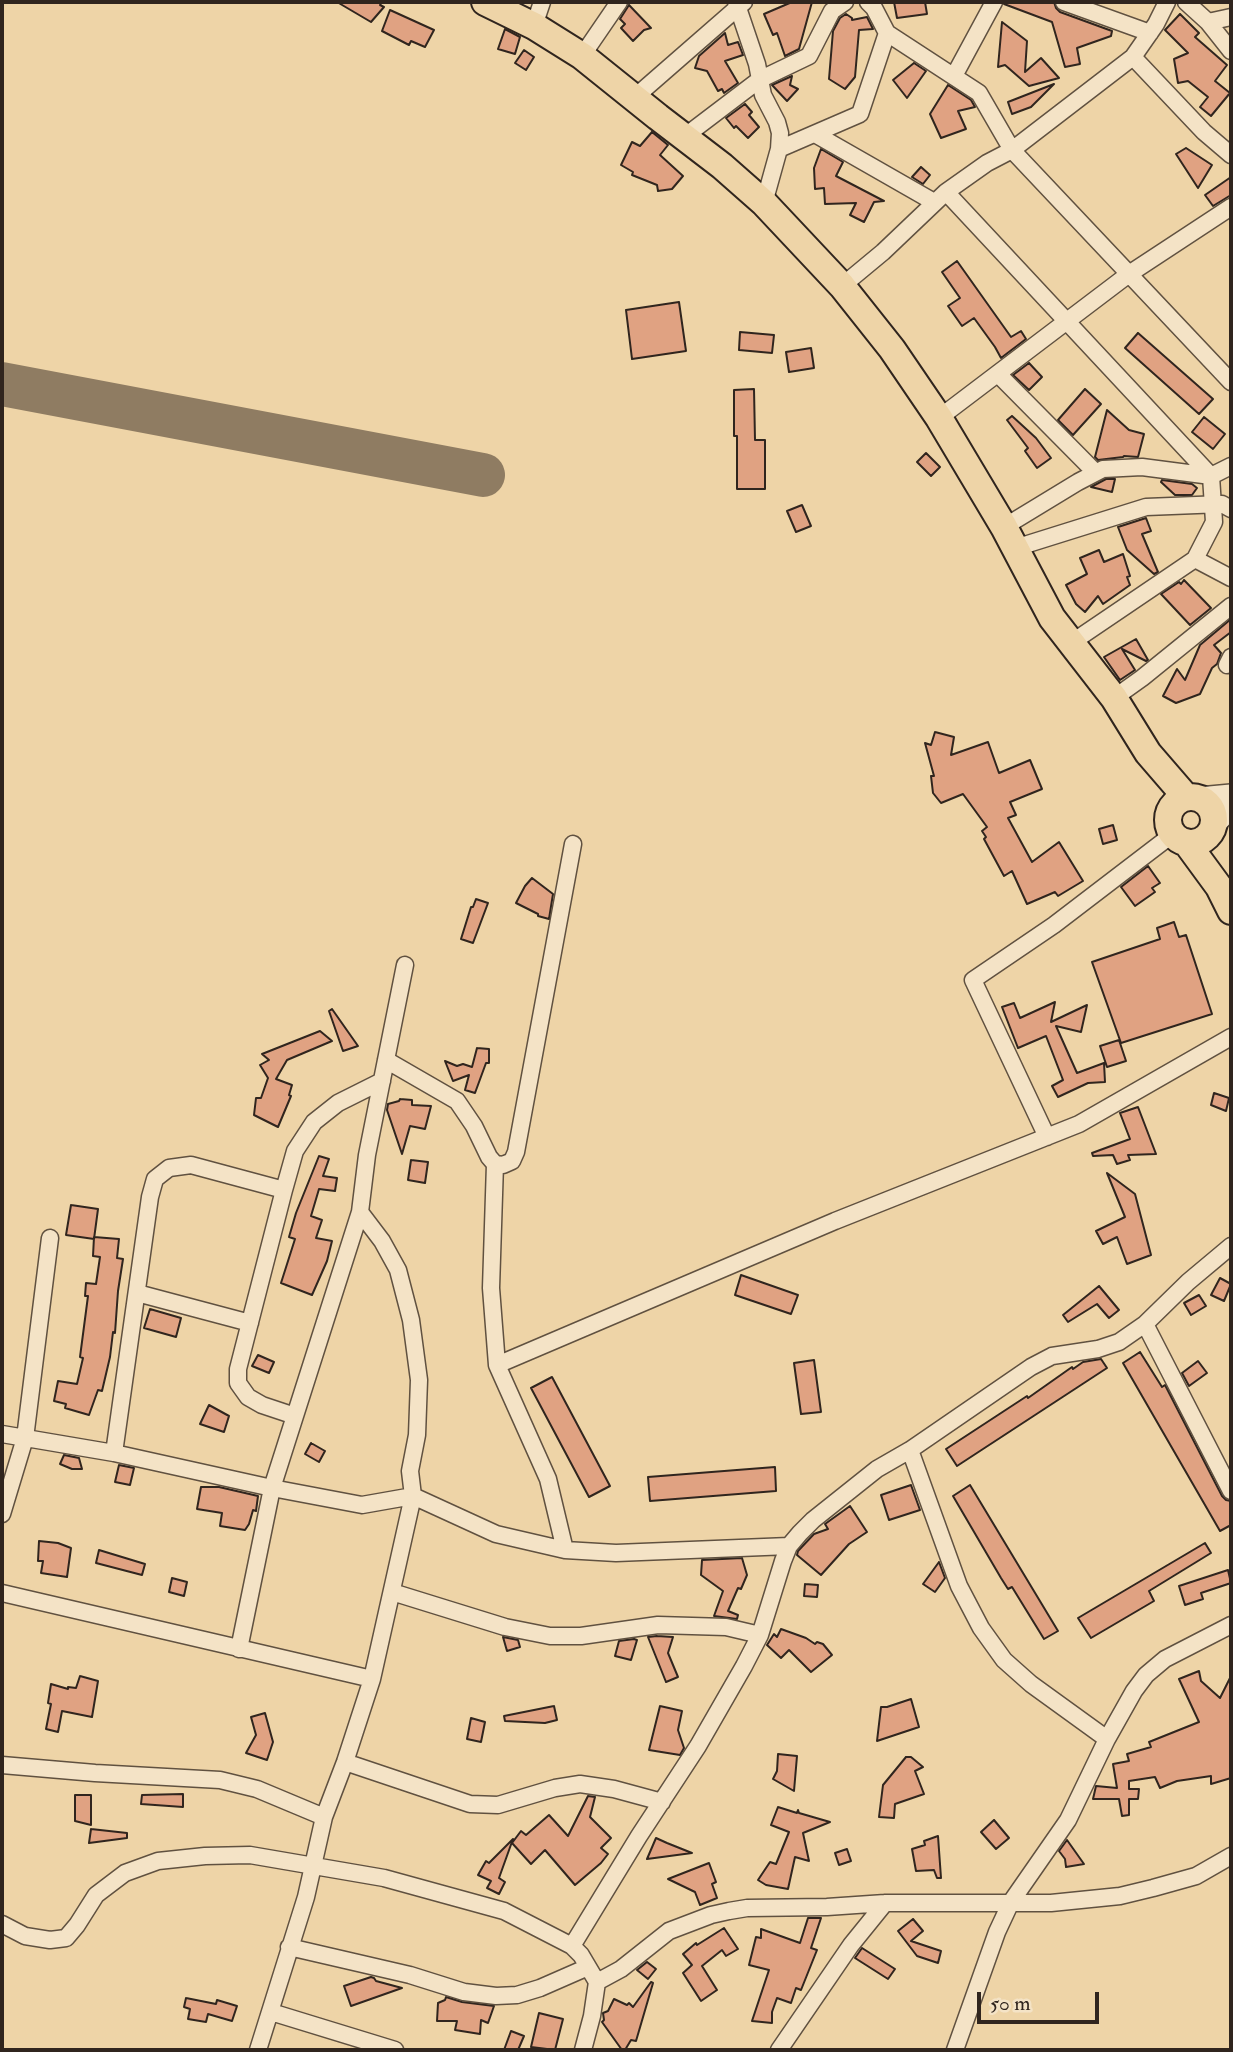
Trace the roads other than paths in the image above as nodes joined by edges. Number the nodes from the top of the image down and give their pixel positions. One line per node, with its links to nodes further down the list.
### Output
1 (485, 2): 10 (highway)
2 (619, 2): 16 (street)
3 (868, 2): 13 (street)
4 (994, 2): 18 (street)
5 (1064, 2): 14 (street)
6 (1167, 2): 14 (street)
7 (1186, 2): 12 (street)
8 (841, 3): 19 (street)
9 (740, 4): 19 (street); 20 (street)
10 (538, 14): 16 (highway)
11 (1231, 17): 12 (street)
12 (1208, 22): 15 (street)
13 (887, 33): 18 (street); 21 (street)
14 (1150, 33): 17 (street)
15 (1231, 51)
16 (582, 56): 20 (highway)
17 (1133, 57): 24 (street); 25 (street)
18 (954, 76): 24 (street)
19 (759, 80): 22 (street); 23 (street)
20 (634, 98): 22 (highway)
21 (814, 134): 23 (street); 26 (street)
22 (684, 137): 27 (highway)
23 (779, 149): 27 (street)
24 (1012, 150): 26 (street); 29 (street)
25 (1231, 155)
26 (940, 197): 30 (street); 31 (street)
27 (764, 203): 30 (highway)
28 (1231, 207): 29 (street)
29 (1129, 274): 31 (street); 33 (street)
30 (842, 286): 34 (highway)
31 (1067, 322): 32 (street); 37 (street)
32 (998, 374): 34 (street); 36 (street)
33 (1231, 382)
34 (939, 418): 40 (highway)
35 (1231, 466): 37 (street)
36 (1096, 472): 37 (street); 40 (street)
37 (1212, 476): 38 (street)
38 (1213, 504): 39 (street); 40 (street); 41 (street)
39 (1231, 509)
40 (1010, 538): 44 (highway)
41 (1195, 559): 42 (street); 44 (street)
42 (1231, 578)
43 (1231, 606): 45 (street)
44 (1071, 643): 45 (highway)
45 (1114, 698): 46 (highway)
46 (1148, 753): 48 (highway); 50 (highway)
47 (1231, 795): 48 (street)
48 (1192, 797): 49 (highway); 50 (highway)
49 (1219, 821): 50 (highway); 52 (highway)
50 (1175, 832): 52 (highway); 58 (street)
51 (573, 844): 59 (street)
52 (1219, 887): 53 (highway)
53 (1231, 911)
54 (405, 965): 56 (street)
55 (1231, 1037): 58 (street)
56 (386, 1060): 57 (street); 59 (street)
57 (382, 1081): 60 (street); 61 (street)
58 (1047, 1137): 67 (street)
59 (495, 1164): 67 (street)
60 (284, 1189): 64 (street); 65 (street)
61 (360, 1212): 68 (street); 75 (street)
62 (50, 1238): 70 (street)
63 (1231, 1245): 66 (street)
64 (137, 1293): 65 (street); 72 (street)
65 (250, 1323): 68 (street)
66 (1144, 1324): 71 (street); 74 (street)
67 (497, 1365): 78 (street)
68 (295, 1416): 73 (street)
69 (2, 1434): 70 (street)
70 (24, 1438): 72 (street); 76 (street)
71 (910, 1450): 77 (street); 85 (street)
72 (114, 1453): 73 (street)
73 (272, 1488): 75 (street); 83 (street)
74 (1231, 1491)
75 (413, 1496): 78 (street); 79 (street)
76 (2, 1514)
77 (789, 1546): 78 (street); 82 (street)
78 (565, 1550)
79 (392, 1592): 82 (street); 84 (street)
80 (2, 1593): 83 (street)
81 (1231, 1626): 85 (street)
82 (760, 1635): 88 (street)
83 (239, 1649): 84 (street)
84 (372, 1679): 86 (street)
85 (1107, 1739): 92 (street)
86 (345, 1762): 88 (street); 89 (street)
87 (2, 1765): 89 (street)
88 (663, 1802): 95 (street)
89 (324, 1817): 91 (street)
90 (1231, 1856): 92 (street)
91 (312, 1866): 94 (street); 95 (street); 96 (street)
92 (1011, 1902): 93 (street); 104 (street)
93 (885, 1903): 98 (street); 103 (street)
94 (2, 1924)
95 (572, 1946): 97 (street)
96 (289, 1947): 97 (street); 99 (street)
97 (588, 1967): 98 (street)
98 (597, 1982): 102 (street)
99 (271, 2012): 100 (street); 101 (street)
100 (258, 2050)
101 (395, 2050)
102 (583, 2050)
103 (779, 2050)
104 (955, 2050)

